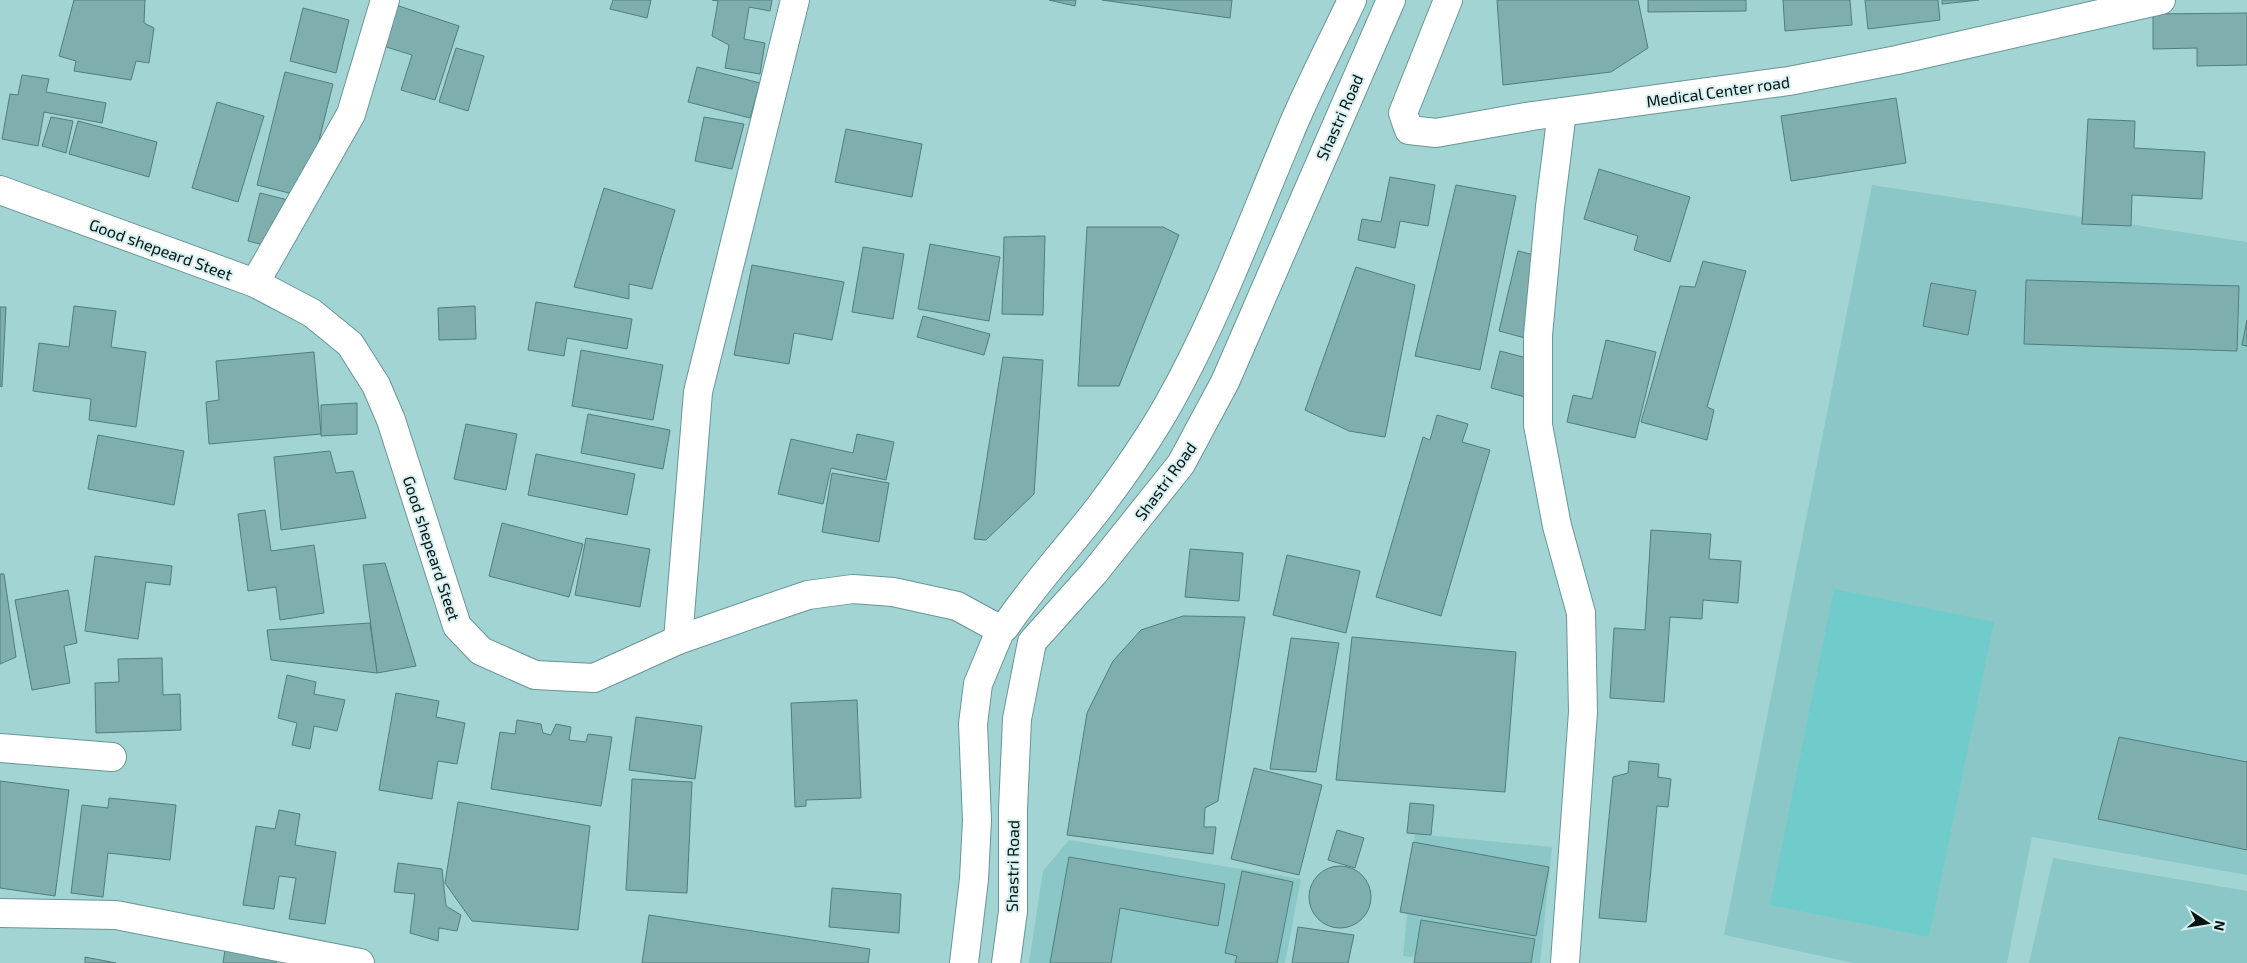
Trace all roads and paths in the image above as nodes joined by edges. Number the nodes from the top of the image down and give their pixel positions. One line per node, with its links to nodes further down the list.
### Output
1 (385, 0): 9 (main road)
2 (796, 0): 11 (main road)
3 (1352, 0): 10 (main road)
4 (1391, 0): 12 (main road, Shastri Road)
5 (1448, 0): 7 (main road, Medical Center road)
6 (2161, 0): 7 (main road, Medical Center road)
7 (1562, 112): 19 (main road)
8 (0, 190): 9 (main road, Good shepeard Steet)
9 (255, 283): 11 (main road, Good shepeard Steet)
10 (1001, 631): 11 (main road, Good shepeard Steet); 12 (main road); 17 (main road)
11 (678, 640)
12 (1031, 647): 18 (main road, Shastri Road)
13 (0, 748): 14 (main road)
14 (112, 757)
15 (0, 913): 16 (main road)
16 (360, 963)
17 (964, 963)
18 (1006, 963)
19 (1565, 963)

